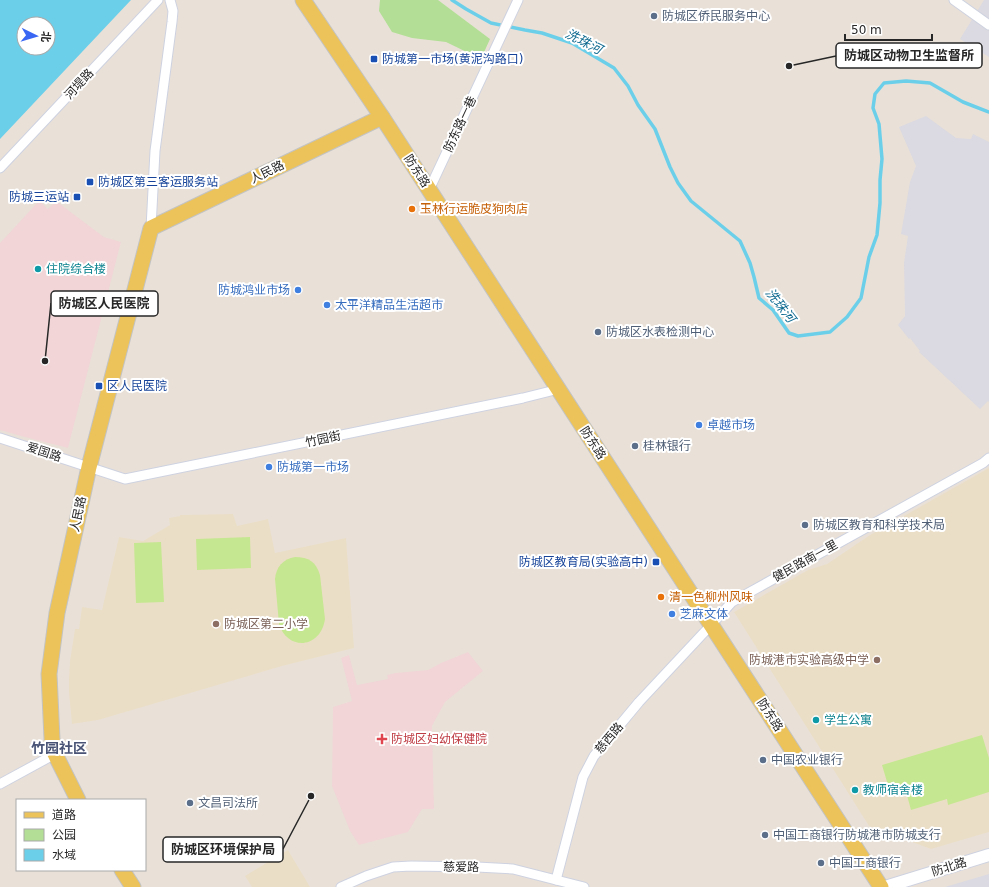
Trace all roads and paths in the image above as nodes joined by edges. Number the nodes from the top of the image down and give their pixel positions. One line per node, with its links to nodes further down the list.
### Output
1 (158, 0): 8 (street, 河堤路)
2 (170, 0): 10 (street, 人民路)
3 (303, 0): 7 (main road, 防东路)
4 (518, 0): 9 (street, 防东路一巷)
5 (954, 0): 6 (street)
6 (989, 25)
7 (382, 116): 9 (main road, 防东路); 10 (main road, 人民路)
8 (0, 168)
9 (429, 190): 11 (main road, 防东路)
10 (151, 228): 14 (main road, 人民路)
11 (559, 389): 14 (street, 竹园街); 15 (main road, 防东路)
12 (0, 438): 14 (street, 爱国路)
13 (989, 458): 15 (street, 健民路南一里)
14 (89, 467): 16 (main road, 人民路)
15 (712, 625): 21 (street, 慈西路); 25 (main road, 防东路)
16 (56, 754): 17 (street); 18 (main road, 人民路)
17 (0, 784)
18 (78, 799)
19 (989, 855): 26 (street, 防北路)
20 (123, 871): 22 (main road)
21 (556, 880): 23 (street, 慈爱路); 24 (street, 慈爱路)
22 (133, 887)
23 (341, 887)
24 (584, 887)
25 (881, 887)
26 (886, 887)

